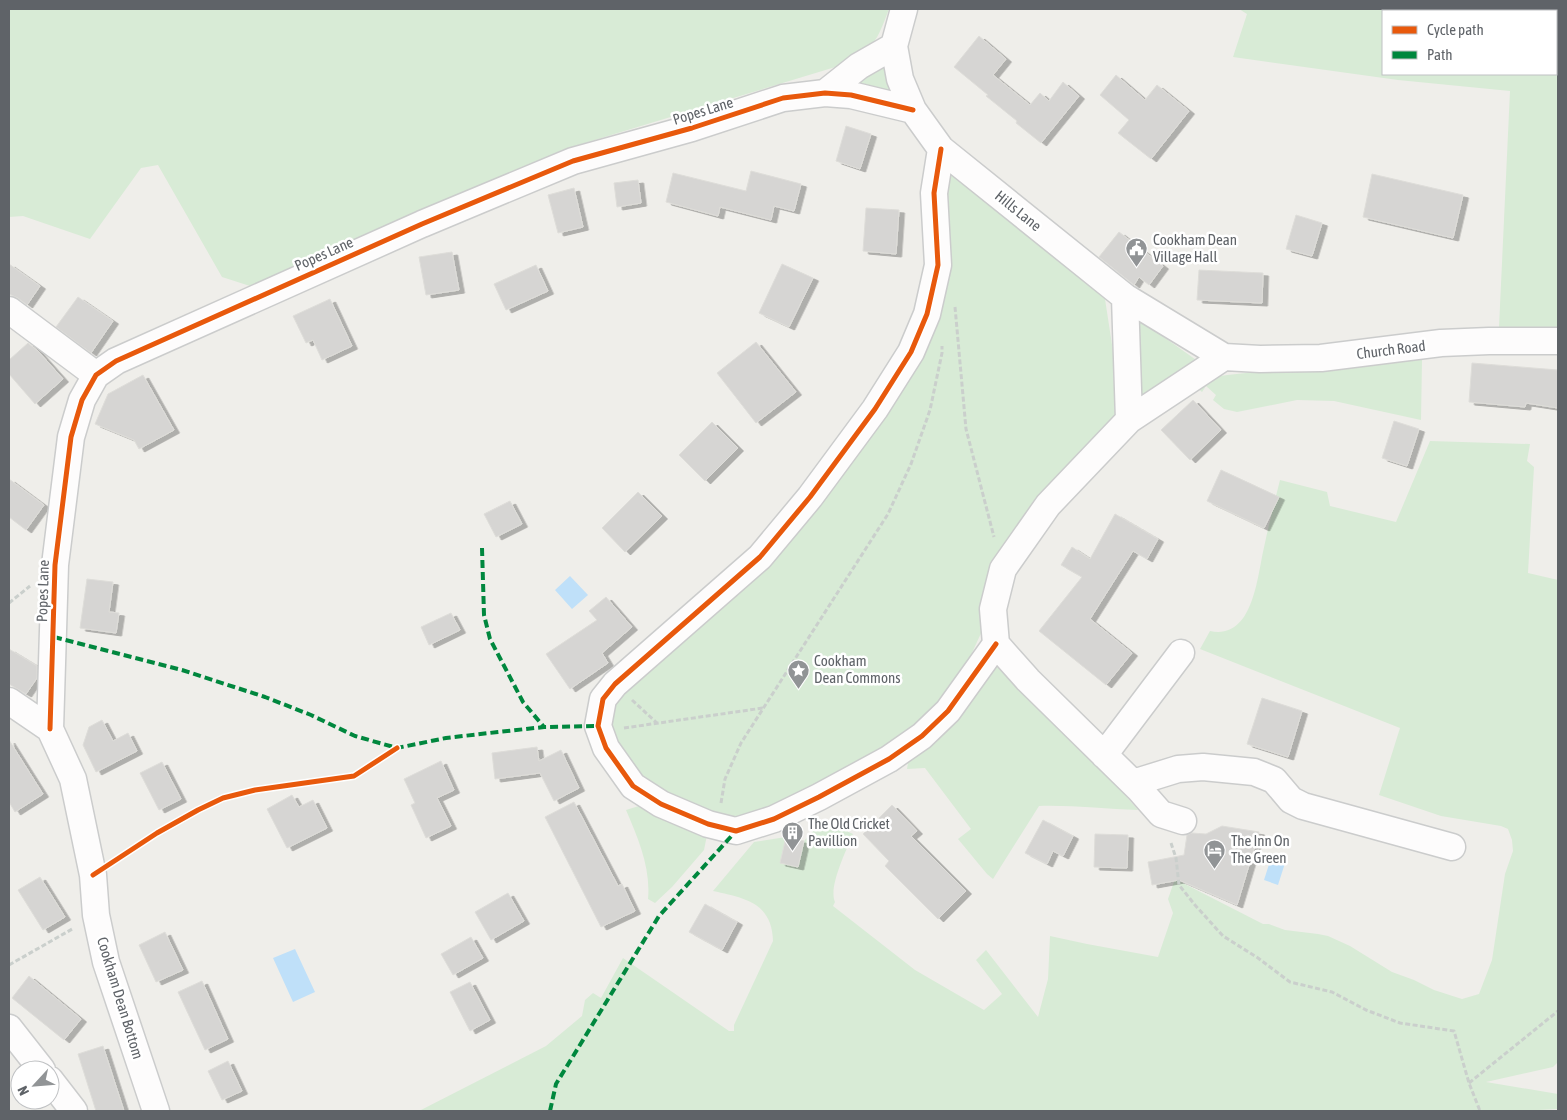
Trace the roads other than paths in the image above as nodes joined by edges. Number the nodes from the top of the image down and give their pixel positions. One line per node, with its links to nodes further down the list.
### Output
1 (904, 9): 2 (street, Hills Lane)
2 (894, 46): 3 (street, Popes Lane); 4 (street, Hills Lane)
3 (825, 92): 4 (street, Popes Lane); 10 (street, Popes Lane)
4 (913, 110): 5 (street, Hills Lane)
5 (941, 149): 6 (street, Hills Lane); 12 (street)
6 (1125, 297): 9 (street, Hills Lane); 11 (street)
7 (12, 320): 10 (street)
8 (1558, 341): 9 (street, Church Road)
9 (1224, 357): 11 (street)
10 (96, 375): 15 (street, Popes Lane)
11 (1129, 420): 12 (street)
12 (996, 644): 16 (street)
13 (1181, 652): 16 (street)
14 (9, 701): 15 (street)
15 (50, 729): 24 (street, Cookham Dean Bottom)
16 (1104, 755): 17 (street)
17 (1133, 784): 18 (street); 19 (street)
18 (1172, 817)
19 (1452, 847)
20 (9, 1028): 21 (street)
21 (34, 1060)
22 (60, 1093): 23 (street)
23 (74, 1111)
24 (156, 1111)

